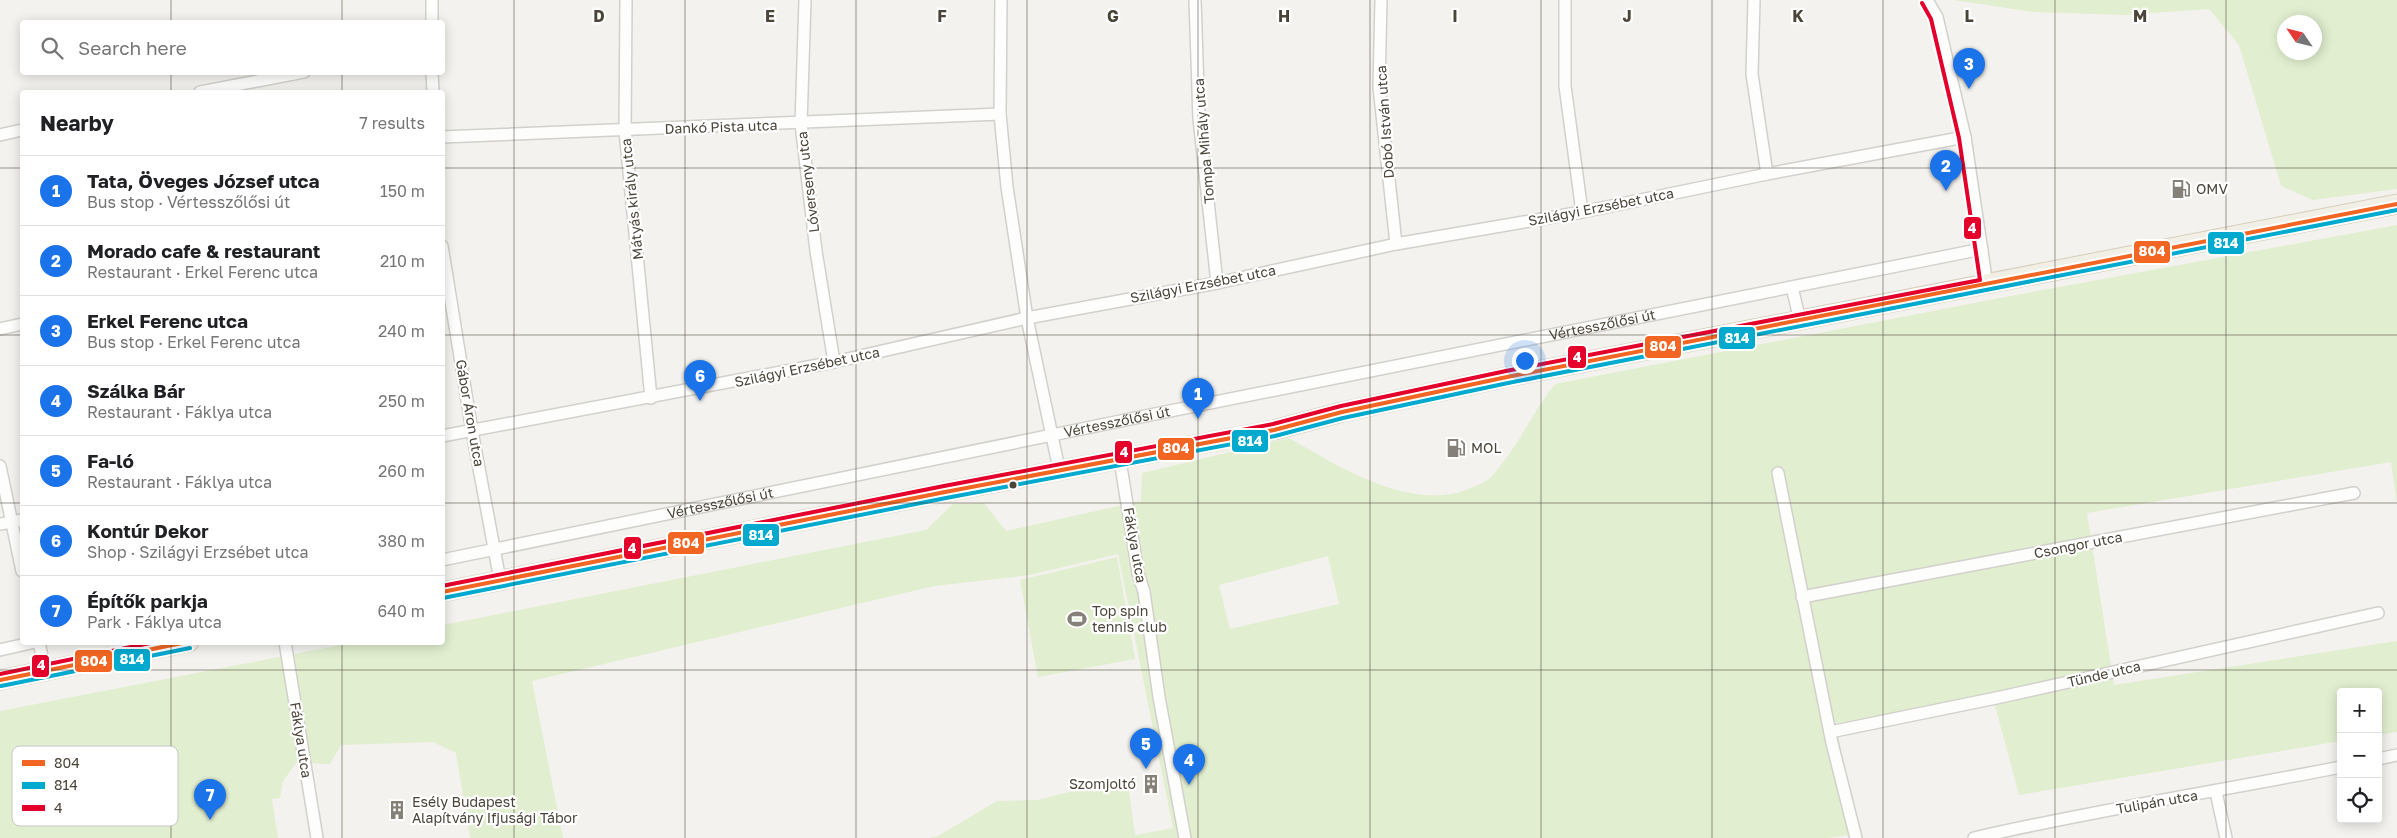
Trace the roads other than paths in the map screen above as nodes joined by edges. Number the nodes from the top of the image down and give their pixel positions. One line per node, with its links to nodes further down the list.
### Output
1 (432, 0): 10 (street)
2 (626, 0): 18 (street, Mátyás király utca)
3 (805, 0): 16 (street, Lóverseny utca)
4 (1001, 0): 15 (street)
5 (1195, 0): 28 (street, Tompa Mihály utca)
6 (1382, 0): 25 (street, Dobó István utca)
7 (1565, 0): 24 (street)
8 (1754, 0): 22 (street)
9 (1927, 0): 21 (street)
10 (432, 20)
11 (288, 75): 13 (street)
12 (432, 75): 14 (street)
13 (210, 90)
14 (433, 90)
15 (1000, 114): 16 (street, Dankó Pista utca); 31 (street)
16 (801, 124): 18 (street, Dankó Pista utca); 35 (street, Lóverseny utca)
17 (20, 130): 19 (street)
18 (625, 131): 20 (street, Dankó Pista utca); 36 (street, Mátyás király utca)
19 (0, 135)
20 (445, 137)
21 (1965, 137): 22 (street, Szilágyi Erzsébet utca); 26 (street)
22 (1766, 174): 24 (street, Szilágyi Erzsébet utca)
23 (2397, 204): 29 (main road)
24 (1582, 212): 25 (street, Szilágyi Erzsébet utca)
25 (1396, 244): 28 (street, Szilágyi Erzsébet utca)
26 (1982, 249): 29 (street); 30 (street, Vértesszőlősi út)
27 (445, 264): 37 (street, Gábor Áron utca)
28 (1218, 282): 31 (street, Szilágyi Erzsébet utca)
29 (1987, 285): 32 (main road)
30 (1792, 287): 32 (street); 39 (street, Vértesszőlősi út)
31 (1027, 318): 35 (street, Szilágyi Erzsébet utca); 39 (street)
32 (1800, 321): 40 (main road)
33 (20, 324): 34 (street)
34 (0, 329)
35 (834, 362): 36 (street, Szilágyi Erzsébet utca)
36 (651, 398): 37 (street, Szilágyi Erzsébet utca)
37 (472, 430): 38 (street, Szilágyi Erzsébet utca); 46 (street, Gábor Áron utca)
38 (445, 435)
39 (1051, 437): 42 (street); 46 (street, Vértesszőlősi út)
40 (1120, 460): 42 (main road); 66 (street, Fáklya utca)
41 (0, 466): 45 (street)
42 (1059, 469): 49 (main road)
43 (1778, 473): 51 (street)
44 (2354, 493): 51 (street, Csongor utca)
45 (11, 522): 48 (street)
46 (494, 549): 47 (street, Vértesszőlősi út); 49 (street, Gábor Áron utca)
47 (445, 559)
48 (20, 562)
49 (500, 580): 50 (main road)
50 (445, 591)
51 (1802, 597): 60 (street)
52 (2378, 613): 60 (street, Tünde utca)
53 (23, 645): 57 (street)
54 (38, 645): 58 (street)
55 (174, 645): 58 (main road)
56 (285, 645): 65 (street, Fáklya utca)
57 (0, 650)
58 (45, 671): 59 (main road)
59 (0, 680)
60 (1830, 732): 67 (street)
61 (2397, 755): 62 (street)
62 (2382, 758)
63 (2337, 768): 64 (street, Tulipán utca)
64 (2216, 792): 68 (street, Tulipán utca); 69 (street)
65 (317, 838)
66 (1185, 838)
67 (1856, 838)
68 (1974, 838)
69 (2226, 838)

